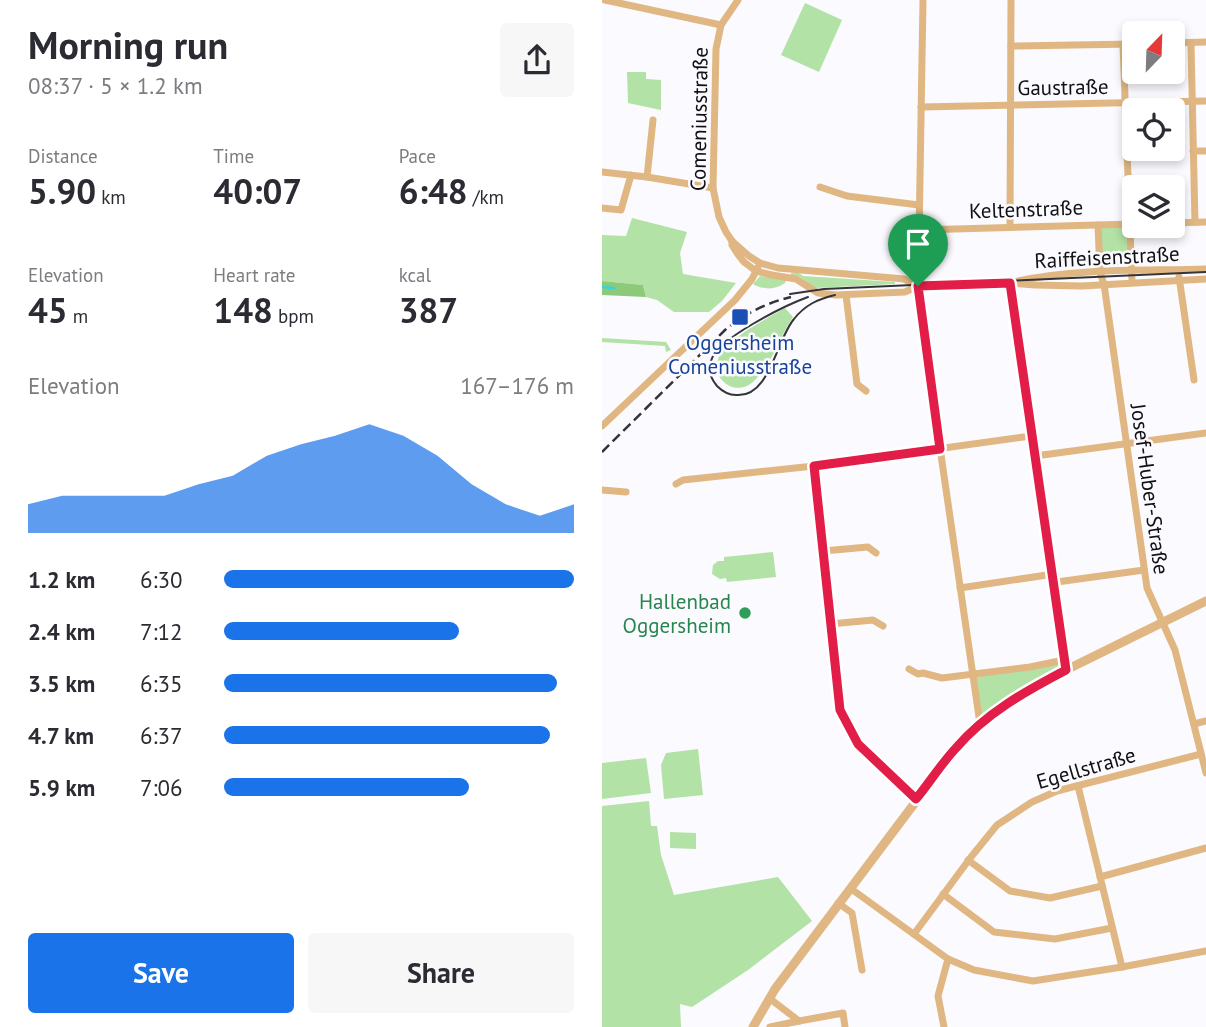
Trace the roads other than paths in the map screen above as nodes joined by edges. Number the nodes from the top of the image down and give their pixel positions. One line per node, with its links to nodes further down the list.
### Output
1 (605, 0): 5 (street)
2 (738, 0): 6 (street, Comeniusstraße)
3 (923, 0): 17 (street)
4 (1011, 0): 11 (street)
5 (635, 3): 6 (street)
6 (721, 25): 25 (street, Comeniusstraße)
7 (1206, 42): 9 (street)
8 (1185, 43): 9 (street)
9 (1191, 43): 14 (street)
10 (1122, 44): 11 (street)
11 (1011, 46): 16 (street)
12 (1206, 101): 14 (street, Gaustraße)
13 (1185, 102): 14 (street, Gaustraße)
14 (1192, 102): 19 (street)
15 (1122, 103): 16 (street, Gaustraße)
16 (1010, 105): 17 (street, Gaustraße); 33 (street)
17 (921, 107): 26 (street)
18 (653, 120): 23 (street)
19 (1194, 151): 20 (street); 29 (street)
20 (1206, 151)
21 (602, 172): 22 (street)
22 (631, 175): 23 (street); 27 (street)
23 (647, 177): 25 (street)
24 (820, 187): 26 (street)
25 (713, 188): 36 (street, Comeniusstraße)
26 (919, 205): 34 (street)
27 (602, 208)
28 (1185, 222): 29 (street)
29 (1195, 222): 30 (street)
30 (1206, 222)
31 (1122, 224): 32 (street, Keltenstraße)
32 (1098, 225): 33 (street, Keltenstraße); 41 (street, Josef-Huber-Straße)
33 (1010, 227): 34 (street, Keltenstraße)
34 (918, 230): 48 (street)
35 (1132, 238): 42 (street)
36 (732, 241): 37 (street, Comeniusstraße); 40 (street, Comeniusstraße)
37 (760, 263): 40 (street); 48 (street, Comeniusstraße)
38 (1206, 269): 39 (street, Raiffeisenstraße)
39 (1179, 270): 42 (street, Raiffeisenstraße); 44 (street)
40 (756, 271): 49 (street, Raiffeisenstraße); 52 (street)
41 (1100, 272): 42 (street, Raiffeisenstraße); 46 (street, Raiffeisenstraße); 47 (street, Josef-Huber-Straße)
42 (1131, 272): 45 (street)
43 (1206, 279): 44 (street, Raiffeisenstraße)
44 (1180, 280): 45 (street, Raiffeisenstraße); 50 (street)
45 (1132, 282): 47 (street, Raiffeisenstraße)
46 (1010, 283): 47 (street, Raiffeisenstraße); 48 (street, Raiffeisenstraße); 54 (street)
47 (1104, 284): 55 (street, Josef-Huber-Straße)
48 (918, 287): 49 (street, Raiffeisenstraße); 56 (street)
49 (846, 295): 51 (street)
50 (1194, 380)
51 (866, 391)
52 (602, 426)
53 (1206, 433): 55 (street)
54 (1031, 436): 56 (street); 57 (street)
55 (1127, 443): 57 (street); 64 (street, Josef-Huber-Straße)
56 (940, 449): 58 (street); 66 (street)
57 (1035, 456): 65 (street)
58 (814, 466): 59 (street); 62 (street)
59 (676, 484)
60 (602, 489): 61 (street)
61 (625, 492)
62 (822, 551): 63 (street); 69 (street)
63 (877, 553)
64 (1144, 570): 65 (street); 68 (street, Josef-Huber-Straße)
65 (1051, 578): 66 (street); 71 (street)
66 (960, 588): 73 (street)
67 (1206, 601): 68 (street)
68 (1162, 622): 71 (street); 76 (street, Josef-Huber-Straße)
69 (830, 624): 70 (street); 80 (street)
70 (883, 626)
71 (1065, 665): 73 (street); 75 (street)
72 (909, 669): 73 (street)
73 (973, 675): 75 (street)
74 (1206, 721): 76 (street)
75 (980, 724): 80 (street)
76 (1194, 724): 77 (street, Josef-Huber-Straße)
77 (1201, 754): 78 (street, Josef-Huber-Straße); 79 (street, Egellstraße)
78 (1206, 773)
79 (1078, 786): 82 (street, Egellstraße); 83 (street)
80 (916, 799): 85 (street)
81 (1206, 848): 83 (street)
82 (968, 860): 84 (street); 86 (street, Egellstraße)
83 (1100, 877): 84 (street)
84 (1102, 886): 88 (street)
85 (850, 888): 87 (street); 89 (street)
86 (943, 894): 88 (street); 89 (street, Egellstraße)
87 (838, 903): 93 (street); 94 (street)
88 (1112, 928): 92 (street)
89 (914, 934): 91 (street)
90 (1206, 951): 92 (street)
91 (948, 959): 92 (street); 99 (street)
92 (1122, 967)
93 (862, 970)
94 (769, 998): 95 (street); 96 (street)
95 (799, 1021): 97 (street); 98 (street)
96 (753, 1027)
97 (769, 1027)
98 (845, 1027)
99 (944, 1027)

